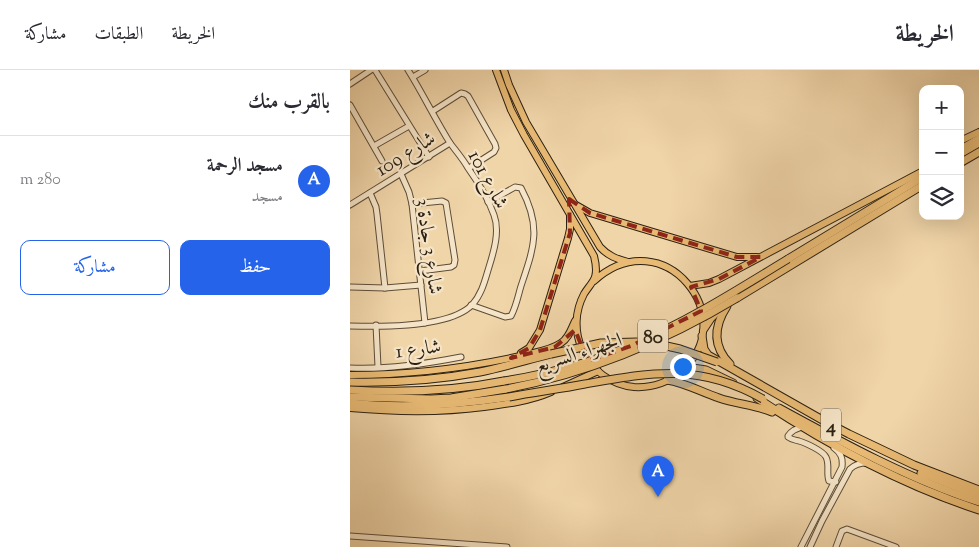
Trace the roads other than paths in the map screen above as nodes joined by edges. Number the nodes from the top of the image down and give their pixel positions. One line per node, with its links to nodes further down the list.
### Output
1 (371, 70): 8 (street)
2 (376, 70): 11 (street)
3 (408, 70): 7 (street, شارع 101)
4 (425, 70): 7 (street)
5 (496, 70): 33 (main road)
6 (504, 70): 31 (main road)
7 (413, 77): 10 (street, شارع 101)
8 (350, 84)
9 (350, 105): 16 (street)
10 (433, 111): 15 (street, شارع 101); 22 (street)
11 (409, 126): 16 (street); 19 (street)
12 (979, 132): 13 (main road)
13 (964, 139)
14 (979, 141): 17 (highway)
15 (450, 143): 19 (street, شارع 109); 22 (street, شارع 101)
16 (374, 146): 20 (street)
17 (964, 153): 18 (highway)
18 (979, 153): 21 (main road)
19 (428, 157): 24 (street, شارع 109)
20 (382, 161)
21 (964, 163)
22 (469, 168): 29 (street, شارع 101)
23 (919, 173): 36 (main road)
24 (401, 174): 28 (street, شارع 109); 30 (street, شارع 3 جادة 3)
25 (919, 179): 63 (highway, الجهراء السريع / 80, bridge)
26 (919, 188): 45 (main road, الجهراء السريع)
27 (919, 188): 64 (highway, الجهراء السريع / 80, bridge)
28 (370, 193): 32 (street, شارع 109); 43 (street)
29 (488, 202): 44 (street, شارع 101); 44 (street)
30 (412, 204): 38 (street, شارع 3 جادة 3); 38 (street)
31 (575, 204): 34 (main road); 36 (main road)
32 (350, 205)
33 (570, 214): 35 (main road); 52 (main road)
34 (587, 224): 35 (main road); 37 (main road)
35 (579, 228): 39 (main road)
36 (761, 257): 41 (main road)
37 (629, 262): 39 (main road, 80); 41 (main road, 80)
38 (420, 271): 40 (street, شارع 3 جادة 3)
39 (594, 281): 46 (main road, 80)
40 (421, 285): 43 (street); 47 (street, شارع 3 جادة 3)
41 (690, 286): 50 (main road, 80)
42 (350, 288): 43 (street)
43 (385, 288)
44 (471, 305): 47 (street, شارع 101)
45 (727, 306): 50 (main road, الجهراء السريع); 58 (highway)
46 (577, 318): 52 (main road, الجهراء السريع / 80); 57 (main road, 80)
47 (425, 322): 48 (street, شارع 101)
48 (376, 325): 49 (street, شارع 101); 56 (street, شارع 1)
49 (350, 326)
50 (702, 334): 53 (highway, 4); 54 (main road, 80)
51 (461, 357): 56 (street, شارع 1)
52 (511, 358): 60 (main road, الجهراء السريع / 80)
53 (717, 361): 58 (highway, 4); 59 (highway); 62 (highway, bridge); 74 (highway)
54 (686, 366): 59 (highway, 4); 61 (main road, 80)
55 (350, 368): 56 (street, شارع 1)
56 (378, 368)
57 (598, 371): 61 (main road, 80); 66 (main road, الجهراء السريع)
58 (738, 371): 73 (highway, 4)
59 (710, 372): 67 (highway, 4)
60 (350, 375)
61 (667, 380): 67 (highway)
62 (350, 382)
63 (350, 390)
64 (350, 397)
65 (350, 403): 75 (highway, bridge)
66 (350, 408)
67 (786, 417): 68 (highway, 4)
68 (802, 427): 69 (highway, 4); 71 (street)
69 (827, 442): 70 (highway, 4); 71 (street)
70 (870, 464): 72 (street); 76 (highway, 4)
71 (834, 482): 72 (street); 80 (street)
72 (840, 486): 81 (street)
73 (979, 490)
74 (979, 496)
75 (979, 502)
76 (979, 510)
77 (350, 536): 79 (street)
78 (874, 539): 82 (street); 83 (street); 84 (street)
79 (507, 547)
80 (801, 547)
81 (810, 547)
82 (836, 547)
83 (871, 547)
84 (896, 547)

